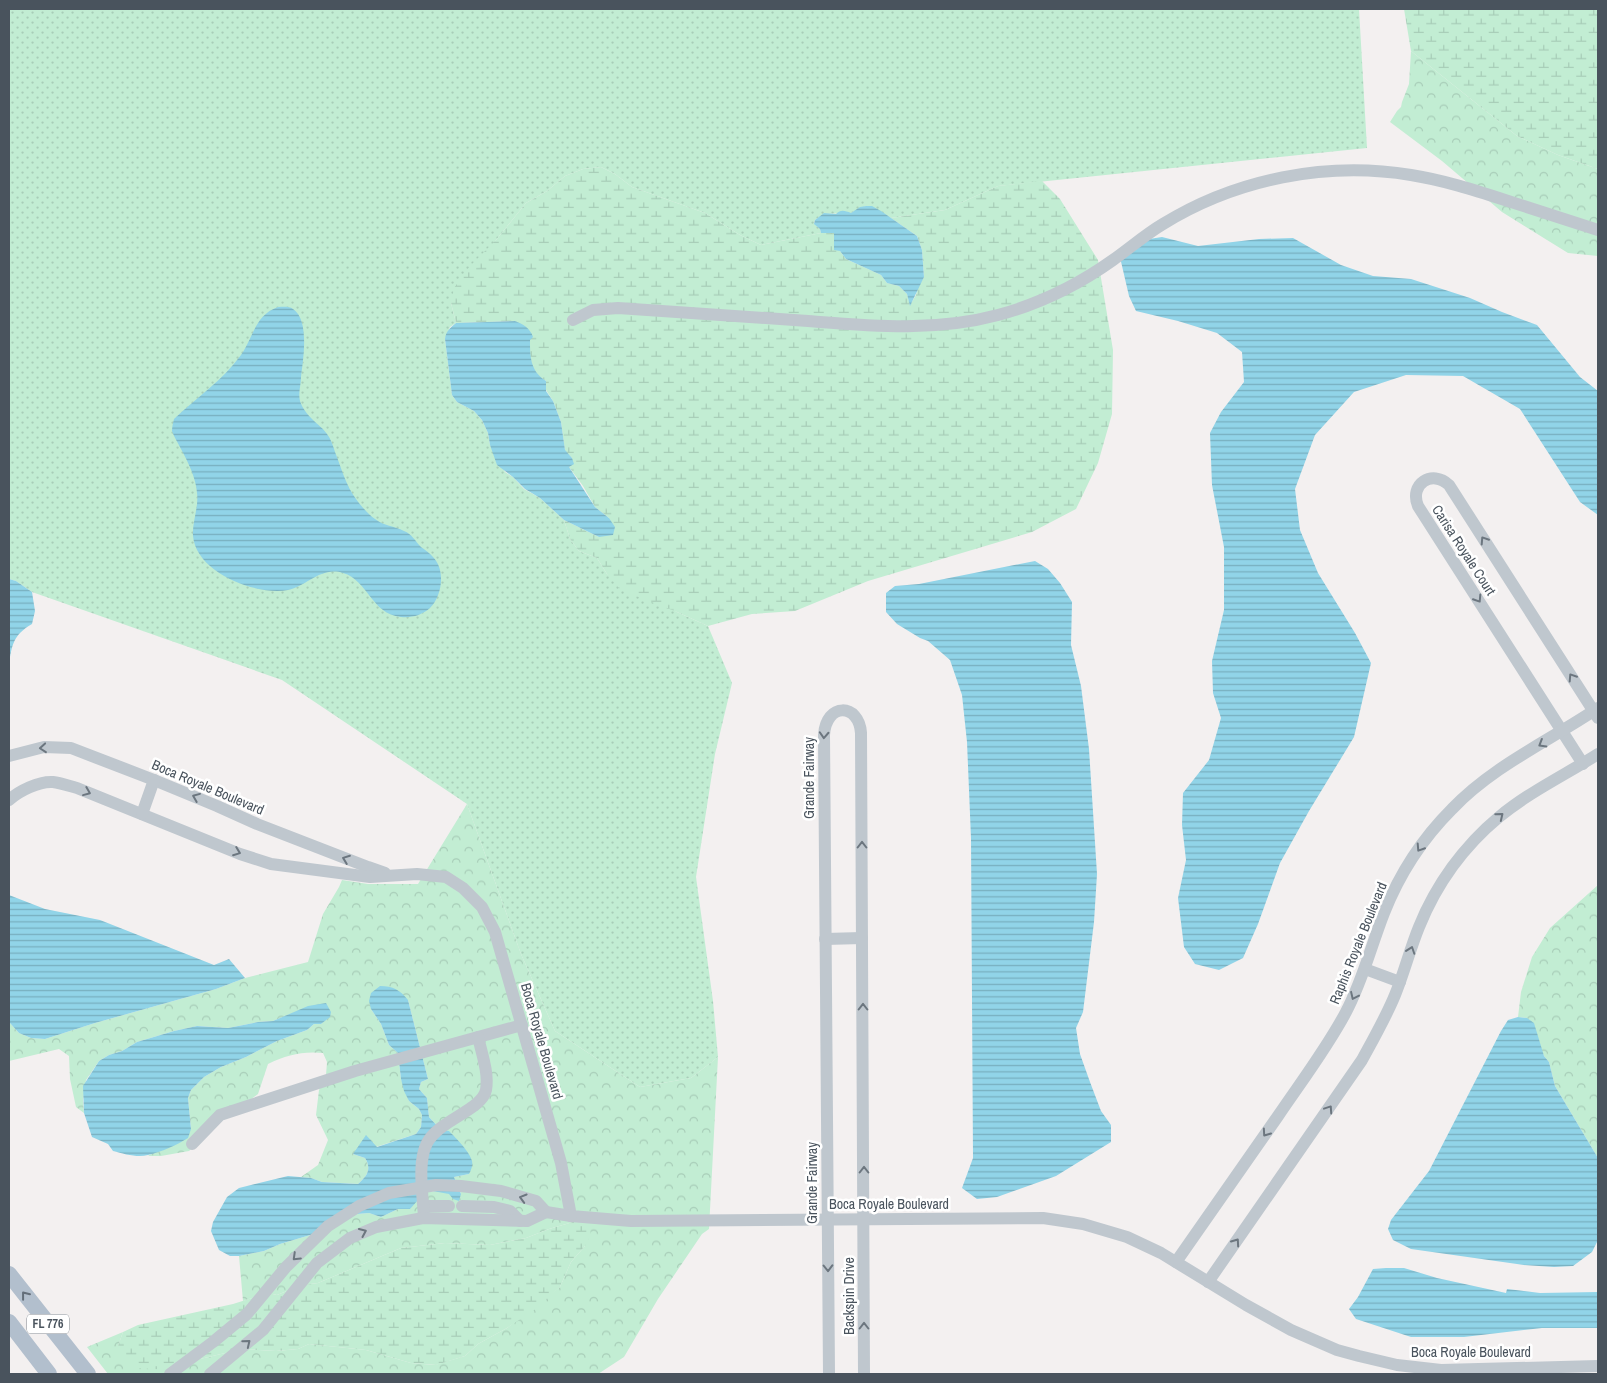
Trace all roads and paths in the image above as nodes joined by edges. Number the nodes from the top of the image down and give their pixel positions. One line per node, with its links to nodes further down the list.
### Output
1 (1598, 230): 2 (street)
2 (573, 320)
3 (1597, 712): 4 (street, Raphis Royale Boulevard); 4 (street, Carisa Royale Court, one-way to 4)
4 (1562, 732): 7 (street, Carisa Royale Court); 14 (street, Raphis Royale Boulevard, one-way to 14)
5 (1598, 754): 7 (street)
6 (9, 756): 8 (street, Boca Royale Boulevard, one-way to 6)
7 (1583, 764): 15 (street, one-way to 7)
8 (154, 780): 10 (street); 11 (street, Boca Royale Boulevard, one-way to 8)
9 (9, 800): 10 (street, Boca Royale Boulevard, one-way to 10)
10 (142, 814): 11 (street, Boca Royale Boulevard, one-way to 11)
11 (392, 875): 16 (street, Boca Royale Boulevard)
12 (862, 938): 13 (street); 13 (street, Grande Fairway, one-way to 13); 26 (street, Grande Fairway, one-way to 12)
13 (825, 939): 25 (street, Grande Fairway)
14 (1365, 969): 15 (street); 28 (street, Raphis Royale Boulevard, one-way to 28)
15 (1400, 982): 30 (street, one-way to 15)
16 (522, 1026): 17 (street); 24 (street, Boca Royale Boulevard)
17 (478, 1038): 18 (street); 19 (street)
18 (192, 1144)
19 (423, 1188): 20 (street); 22 (street); 35 (street, one-way to 35)
20 (493, 1190): 21 (street); 23 (street, one-way to 20)
21 (494, 1207): 22 (street); 27 (street)
22 (424, 1212): 27 (street); 36 (street, one-way to 22)
23 (546, 1212): 24 (street); 27 (street)
24 (571, 1216): 25 (street, Boca Royale Boulevard)
25 (827, 1219): 26 (street, Boca Royale Boulevard); 37 (street, Grande Fairway, one-way to 37)
26 (864, 1219): 28 (street, Boca Royale Boulevard); 38 (street, Backspin Drive, one-way to 26)
27 (520, 1221)
28 (1176, 1262): 30 (street, Boca Royale Boulevard)
29 (9, 1274): 34 (main road, FL 776, one-way to 29)
30 (1208, 1282): 32 (street, Boca Royale Boulevard)
31 (9, 1322): 33 (main road, FL 776)
32 (1598, 1366)
33 (49, 1374)
34 (88, 1374)
35 (170, 1374)
36 (210, 1374)
37 (829, 1374)
38 (864, 1374)

